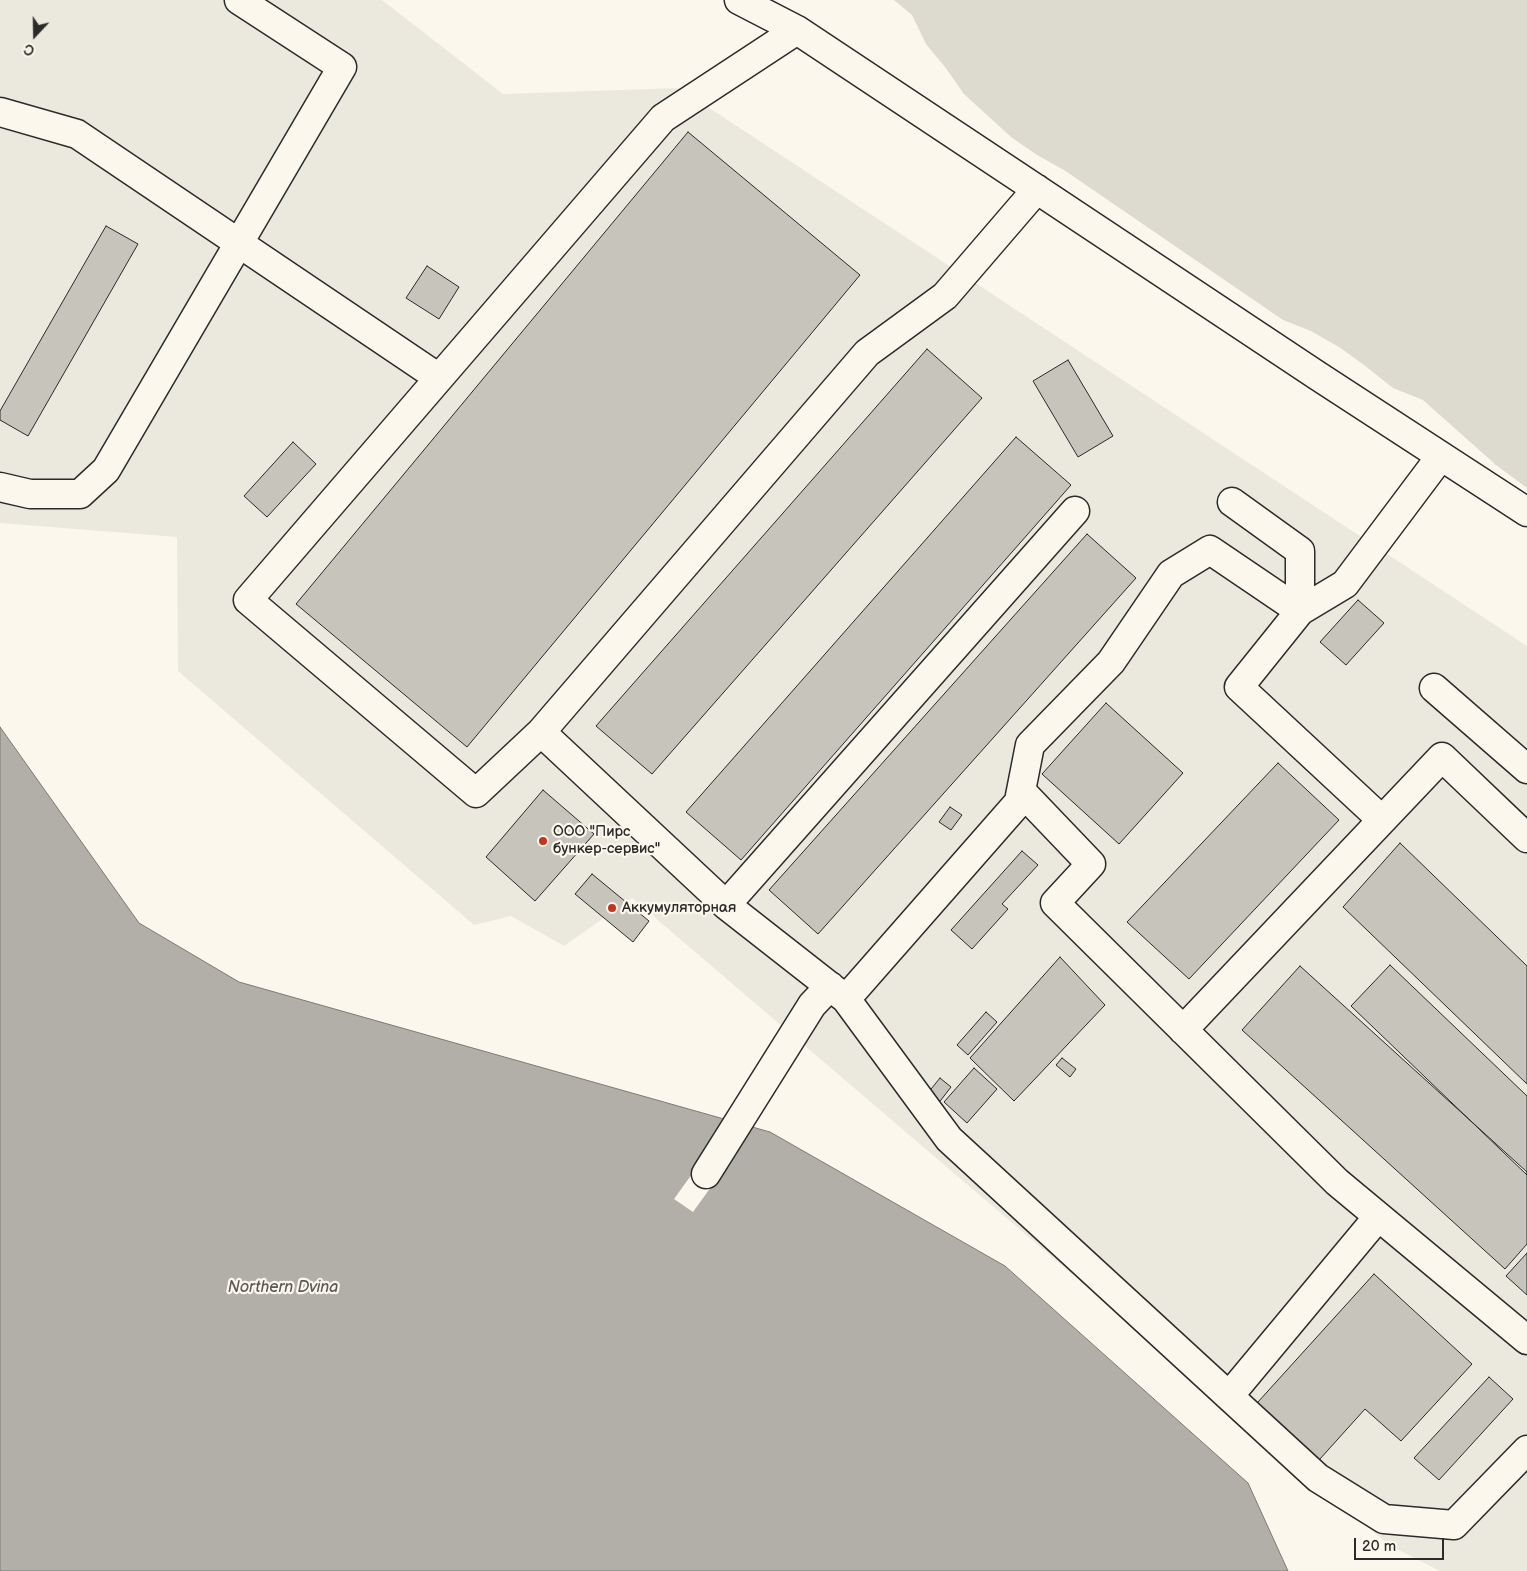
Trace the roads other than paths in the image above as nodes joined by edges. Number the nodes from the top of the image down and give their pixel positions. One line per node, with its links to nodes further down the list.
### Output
1 (239, 0): 6 (lane)
2 (739, 0): 3 (lane)
3 (797, 30): 5 (lane); 7 (lane)
4 (0, 112): 6 (lane)
5 (1037, 189): 8 (lane); 15 (lane)
6 (239, 243): 7 (lane); 9 (lane)
7 (439, 378): 15 (lane)
8 (1441, 456): 12 (lane); 13 (lane)
9 (0, 487)
10 (1232, 502): 13 (lane)
11 (1075, 512): 20 (lane)
12 (1527, 512)
13 (1300, 611): 17 (lane); 18 (lane)
14 (1434, 688): 16 (lane)
15 (541, 732): 20 (lane)
16 (1527, 769)
17 (1019, 801): 21 (lane); 22 (lane)
18 (1382, 820): 19 (lane); 22 (lane)
19 (1527, 838)
20 (726, 905): 21 (lane)
21 (838, 992): 23 (lane); 26 (lane)
22 (1183, 1030): 24 (lane)
23 (706, 1174)
24 (1378, 1217): 25 (lane); 26 (lane)
25 (1527, 1340)
26 (1229, 1396): 27 (lane)
27 (1527, 1450)

